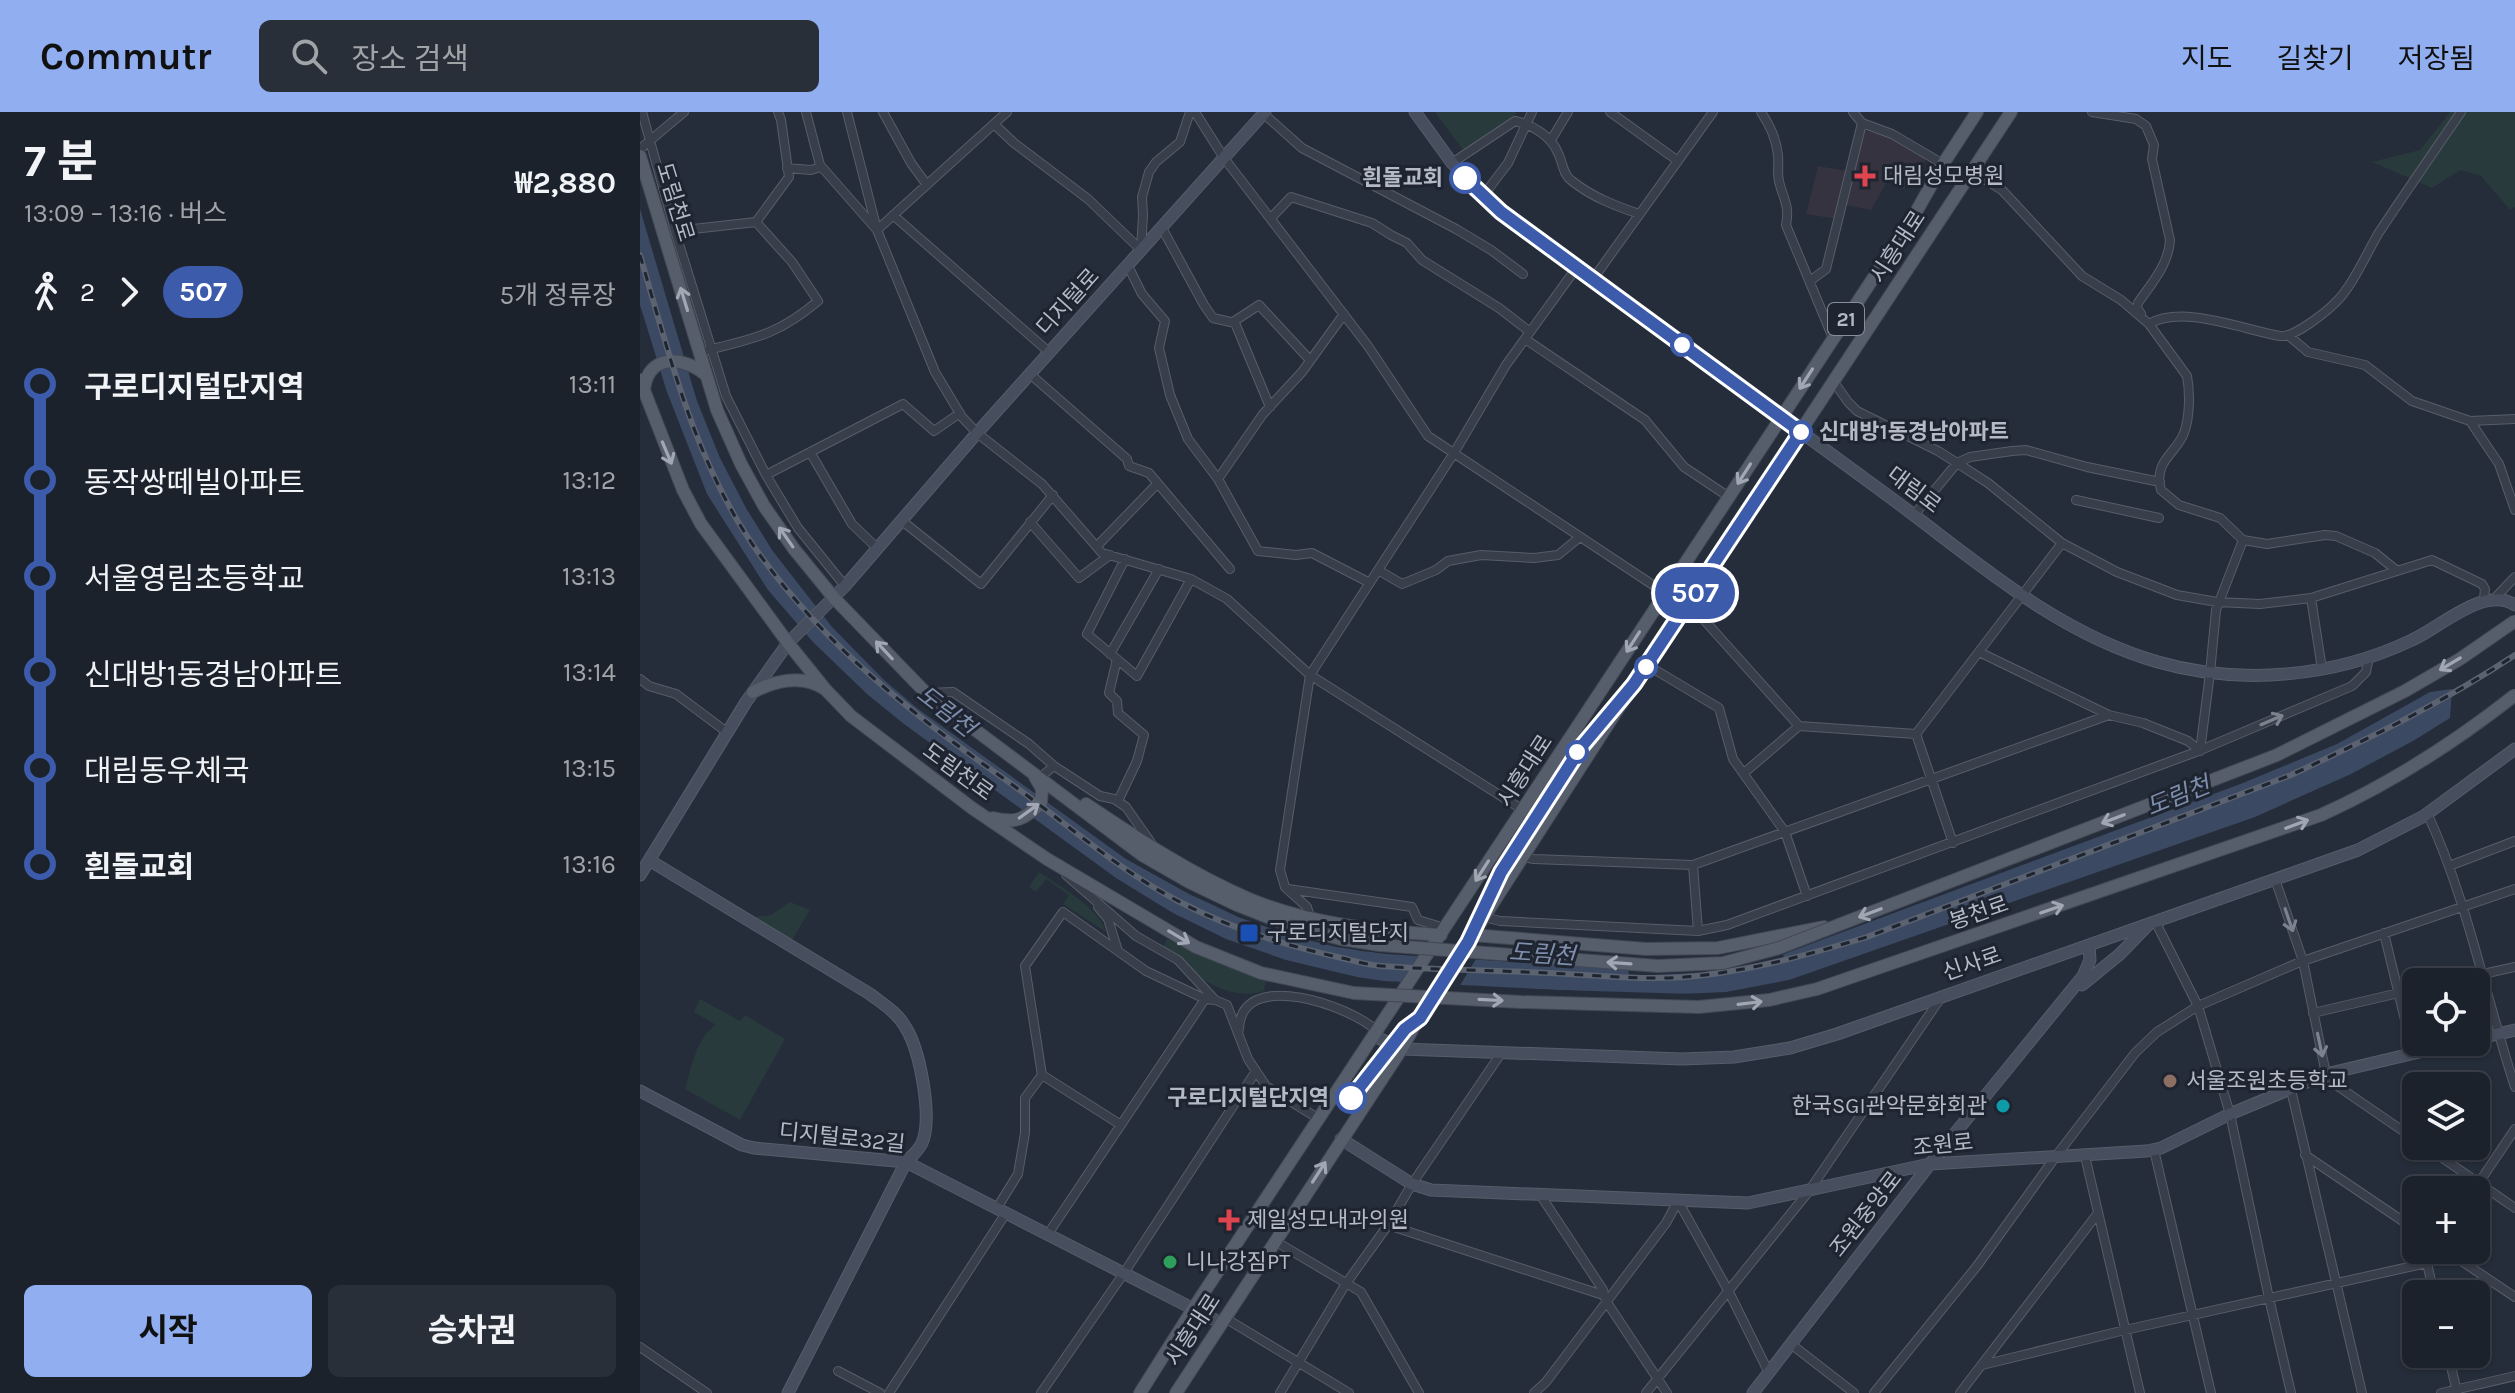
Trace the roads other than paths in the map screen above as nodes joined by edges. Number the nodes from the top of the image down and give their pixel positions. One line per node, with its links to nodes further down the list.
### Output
1 (642, 112): 26 (street)
2 (684, 112): 26 (street)
3 (778, 112): 34 (street)
4 (806, 112): 33 (street)
5 (859, 112): 21 (street)
6 (883, 112): 36 (street)
7 (1007, 112): 23 (street)
8 (1192, 112): 29 (street); 45 (street)
9 (1415, 112): 31 (street, 대림로)
10 (1532, 112): 24 (street)
11 (1568, 112): 25 (street)
12 (1610, 112): 30 (street)
13 (1713, 112): 30 (street)
14 (1761, 112): 50 (street)
15 (1853, 112): 22 (street)
16 (1977, 112): 32 (main road, 시흥대로 / 21)
17 (2011, 112): 35 (main road, 시흥대로)
18 (2092, 112): 53 (street)
19 (2461, 112): 55 (street)
20 (1265, 113): 29 (street, 디지털로); 48 (street)
21 (847, 115): 43 (street)
22 (1862, 123): 32 (street); 50 (street)
23 (995, 125): 36 (street); 45 (street)
24 (1527, 125): 25 (street); 31 (street); 37 (street)
25 (1551, 140): 38 (street)
26 (651, 141): 27 (street); 44 (street)
27 (640, 149)
28 (640, 156): 57 (main road, 도림천로, one-way to 28)
29 (1224, 158): 40 (street); 42 (street, 디지털로)
30 (1678, 161): 38 (street)
31 (1452, 163): 37 (street, 대림로)
32 (1943, 164): 56 (main road, 시흥대로 / 21)
33 (821, 167): 34 (street); 43 (street)
34 (787, 168): 41 (street)
35 (1972, 172): 53 (street); 62 (main road, 시흥대로)
36 (927, 185): 39 (street)
37 (1483, 196): 47 (street, 대림로)
38 (1639, 214): 49 (street)
39 (893, 215): 43 (street); 58 (street)
40 (1271, 218): 51 (street); 54 (street)
41 (756, 222): 44 (street); 57 (street)
42 (1162, 228): 45 (street, 디지털로); 52 (street)
43 (877, 230): 65 (street)
44 (675, 231): 57 (street)
45 (1141, 250): 46 (street, 디지털로)
46 (1128, 266): 58 (street, 디지털로); 75 (street)
47 (1577, 267): 49 (street, 대림로); 54 (street)
48 (1523, 274)
49 (1593, 279): 66 (street, 대림로)
50 (1810, 281): 56 (street)
51 (1344, 314): 59 (street); 72 (street)
52 (1233, 322): 59 (street); 64 (street)
53 (2149, 324): 55 (street); 76 (street)
54 (1528, 336): 72 (street); 79 (street)
55 (2289, 336): 68 (street)
56 (1833, 338): 66 (main road, 시흥대로 / 21, one-way to 66)
57 (706, 350): 60 (main road, 도림천로); 74 (street)
58 (1050, 353): 61 (street, 디지털로)
59 (1310, 360): 64 (street)
60 (704, 372): 63 (main road); 105 (main road, 도림천로, one-way to 60)
61 (1030, 374): 70 (street, 디지털로); 77 (street)
62 (1834, 382): 69 (main road, 시흥대로); 73 (street)
63 (643, 386): 110 (main road, 도림천로, one-way to 110)
64 (1270, 407): 75 (street)
65 (960, 413): 70 (street); 71 (street)
66 (1781, 418): 69 (street, 대림로); 79 (main road, 시흥대로 / 21, one-way to 79)
67 (2515, 419): 68 (street)
68 (2470, 421): 81 (street)
69 (1801, 432): 82 (street, 대림로); 106 (main road, 시흥대로)
70 (977, 433): 78 (street); 84 (street, 디지털로)
71 (810, 452): 74 (street); 90 (street)
72 (1454, 453): 86 (street); 95 (street)
73 (1957, 463): 76 (street); 82 (street); 88 (street)
74 (766, 475): 100 (street)
75 (1218, 479): 99 (street)
76 (2160, 482): 87 (street)
77 (1157, 484): 89 (street); 94 (street)
78 (1053, 495): 85 (street); 89 (street)
79 (1729, 497): 101 (main road, 시흥대로 / 21)
80 (2076, 500): 83 (street)
81 (2515, 510)
82 (1914, 515): 102 (street, 대림로)
83 (2159, 518)
84 (901, 520): 85 (street); 90 (street, 디지털로)
85 (1030, 522): 91 (street)
86 (1580, 537): 95 (street); 101 (street)
87 (2243, 540): 96 (street); 107 (street)
88 (2062, 543): 102 (street); 107 (street)
89 (1097, 546): 91 (street)
90 (877, 548): 100 (street, 디지털로)
91 (1110, 555): 92 (street)
92 (1125, 559): 93 (street); 112 (street)
93 (1159, 569): 98 (street); 112 (street)
94 (1230, 569)
95 (1378, 570): 99 (street)
96 (2396, 570): 103 (street); 104 (street)
97 (2515, 577): 104 (street)
98 (1191, 579): 112 (street); 117 (street)
99 (1370, 583): 117 (street)
100 (845, 586): 105 (street, 디지털로)
101 (1665, 593): 134 (main road, 시흥대로 / 21, one-way to 134)
102 (2021, 596): 111 (street); 116 (street, 대림로)
103 (2311, 598): 107 (street); 115 (street)
104 (2489, 599): 108 (street); 113 (street, 대림로)
105 (831, 601): 110 (street, 디지털로); 121 (main road, 도림천로, one-way to 105)
106 (1688, 602): 114 (main road, 시흥대로); 124 (street)
107 (2217, 602): 116 (street)
108 (2515, 605)
109 (2515, 621): 156 (main road, 봉천로, one-way to 156, bridge)
110 (792, 640): 119 (main road, 도림천로); 120 (street)
111 (1979, 652): 123 (street); 126 (street)
112 (1114, 656): 133 (street)
113 (2369, 657): 115 (street, 대림로); 128 (street, one-way to 113)
114 (1647, 665): 130 (street); 142 (main road, 시흥대로)
115 (2322, 669): 116 (street, 대림로)
116 (2210, 673): 128 (street)
117 (1310, 675): 134 (street); 149 (street)
118 (640, 679): 125 (street)
119 (825, 689): 120 (main road); 136 (main road, 도림천로)
120 (753, 692): 125 (street)
121 (926, 693): 129 (street); 131 (main road, 도림천로)
122 (2515, 695): 171 (main road, 봉천로, one-way to 122, bridge)
123 (2109, 715): 128 (street); 132 (street)
124 (1799, 726): 126 (street); 130 (street)
125 (728, 733): 141 (street)
126 (1916, 734): 132 (street)
127 (2515, 749): 135 (street, 신사로)
128 (2200, 751): 139 (street)
129 (1054, 766): 131 (street); 133 (street)
130 (1744, 773): 137 (street)
131 (1038, 774): 136 (main road, one-way to 131); 140 (main road); 159 (main road, bridge)
132 (1932, 779): 137 (street); 139 (street)
133 (1118, 801): 140 (street)
134 (1523, 810): 159 (main road, 시흥대로 / 21, one-way to 159)
135 (2427, 813): 145 (street); 147 (street, 신사로)
136 (986, 817): 143 (main road, 도림천로)
137 (1785, 832): 144 (street); 151 (street)
138 (2515, 841): 145 (street)
139 (1953, 843): 151 (street)
140 (1158, 851): 154 (main road)
141 (644, 857): 146 (street); 203 (street)
142 (1523, 857): 144 (street); 153 (main road, 시흥대로)
143 (1047, 859): 148 (street); 171 (main road, 도림천로, one-way to 171, bridge)
144 (1693, 865): 157 (street)
145 (2449, 866): 152 (street)
146 (640, 875)
147 (2275, 879): 155 (street, 신사로); 163 (street, one-way to 163)
148 (1082, 888): 162 (street); 173 (street)
149 (1287, 889): 154 (street); 159 (street)
150 (2515, 889): 152 (street)
151 (1807, 896): 157 (street)
152 (2463, 906): 158 (street); 165 (street)
153 (1486, 914): 157 (street); 160 (main road, 시흥대로)
154 (1310, 917): 159 (main road)
155 (2153, 922): 161 (street, 신사로); 170 (street); 174 (street)
156 (1842, 924): 159 (main road, 봉천로, one-way to 159, bridge); 160 (main road, bridge)
157 (1698, 931)
158 (2384, 933): 163 (street); 168 (street)
159 (1442, 938): 180 (main road, 시흥대로 / 21, bridge)
160 (1469, 941): 183 (main road, 시흥대로, bridge)
161 (2089, 945): 169 (street, 신사로); 170 (street, 조원중앙로)
162 (1118, 951): 172 (street); 188 (street)
163 (2303, 961): 174 (street); 177 (street)
164 (2515, 967): 166 (street)
165 (2479, 968)
166 (2490, 972)
167 (2402, 992): 168 (street)
168 (2398, 993): 176 (street); 177 (street)
169 (1943, 995): 184 (street, 신사로); 208 (street)
170 (2069, 995): 204 (street, 조원중앙로)
171 (1413, 996)
172 (1205, 999): 173 (street); 194 (street)
173 (1215, 1000): 179 (street)
174 (2198, 1006): 192 (street); 200 (street)
175 (2490, 1008): 181 (street)
176 (2402, 1009)
177 (2313, 1013): 187 (street, one-way to 187)
178 (2515, 1030): 181 (street)
179 (1239, 1034): 180 (street); 186 (street)
180 (1376, 1034): 183 (street); 193 (main road, 시흥대로 / 21)
181 (2497, 1034): 182 (street); 189 (street)
182 (2490, 1036)
183 (1402, 1049): 184 (street, 신사로); 197 (main road, 시흥대로)
184 (1502, 1051): 207 (street)
185 (2402, 1056): 187 (street, 조원로)
186 (1256, 1071): 193 (street); 221 (street)
187 (2326, 1074): 190 (street, 조원로); 196 (street)
188 (1042, 1075): 194 (street); 213 (street)
189 (2515, 1087)
190 (2291, 1090): 192 (street, 조원로); 199 (street)
191 (640, 1091): 203 (street, 디지털로32길)
192 (2230, 1114): 198 (street, 조원로); 227 (street)
193 (1319, 1119): 228 (main road, 시흥대로 / 21)
194 (1121, 1125): 217 (street)
195 (2515, 1129): 206 (street)
196 (2402, 1130)
197 (1341, 1139): 207 (street, 조원로); 218 (main road, 시흥대로, one-way to 197)
198 (2154, 1150): 201 (street, 조원로); 229 (street)
199 (2304, 1154): 215 (street); 222 (street)
200 (2056, 1156): 201 (street, 조원로); 204 (street, 조원로); 258 (street)
201 (2085, 1156): 214 (street)
202 (2443, 1160): 205 (street)
203 (906, 1162): 213 (street, 디지털로32길); 244 (street)
204 (1930, 1164): 208 (street, 조원로); 232 (street, 조원중앙로)
205 (2464, 1176)
206 (2484, 1176)
207 (1412, 1184): 210 (street, 조원로); 216 (street)
208 (1809, 1191): 211 (street, 조원로); 224 (street)
209 (2490, 1194): 212 (street)
210 (1541, 1196): 211 (street, 조원로); 226 (street)
211 (1678, 1201): 224 (street); 226 (street)
212 (2515, 1208)
213 (1002, 1211): 217 (street, 디지털로32길); 246 (street)
214 (2098, 1213): 231 (street); 235 (street)
215 (2402, 1220)
216 (1388, 1225): 223 (street); 226 (street)
217 (1048, 1234): 221 (street, 디지털로32길)
218 (1275, 1241): 223 (street); 230 (main road, 시흥대로)
219 (2423, 1264): 222 (street)
220 (2466, 1264): 225 (street)
221 (1124, 1273): 228 (street, 디지털로32길); 247 (street)
222 (2336, 1284): 227 (street); 263 (street)
223 (1345, 1285): 234 (street); 252 (street)
224 (1729, 1292): 238 (street); 240 (street)
225 (2515, 1297)
226 (1605, 1298): 240 (street); 253 (street)
227 (2269, 1298): 229 (street); 262 (street)
228 (1193, 1309): 230 (street, 디지털로32길); 248 (main road, 시흥대로 / 21)
229 (2194, 1316): 231 (street); 261 (street)
230 (1223, 1321): 234 (street); 249 (main road, 시흥대로)
231 (2125, 1330): 235 (street); 242 (street)
232 (1791, 1344): 238 (street, 조원중앙로); 257 (street)
233 (640, 1347): 243 (street)
234 (1298, 1363): 250 (street); 251 (street)
235 (1982, 1365): 259 (street)
236 (2451, 1368): 241 (street)
237 (838, 1371): 245 (street)
238 (1769, 1373): 256 (street, 조원중앙로)
239 (2515, 1376): 241 (street)
240 (1658, 1378): 254 (street); 255 (street)
241 (2457, 1391): 264 (street)
242 (2139, 1392): 260 (street)
243 (707, 1393)
244 (788, 1393)
245 (880, 1393)
246 (889, 1393)
247 (1041, 1393)
248 (1140, 1393)
249 (1176, 1393)
250 (1280, 1393)
251 (1349, 1393)
252 (1419, 1393)
253 (1534, 1393)
254 (1646, 1393)
255 (1667, 1393)
256 (1753, 1393)
257 (1854, 1393)
258 (1874, 1393)
259 (1960, 1393)
260 (2128, 1393)
261 (2211, 1393)
262 (2291, 1393)
263 (2362, 1393)
264 (2441, 1393)

